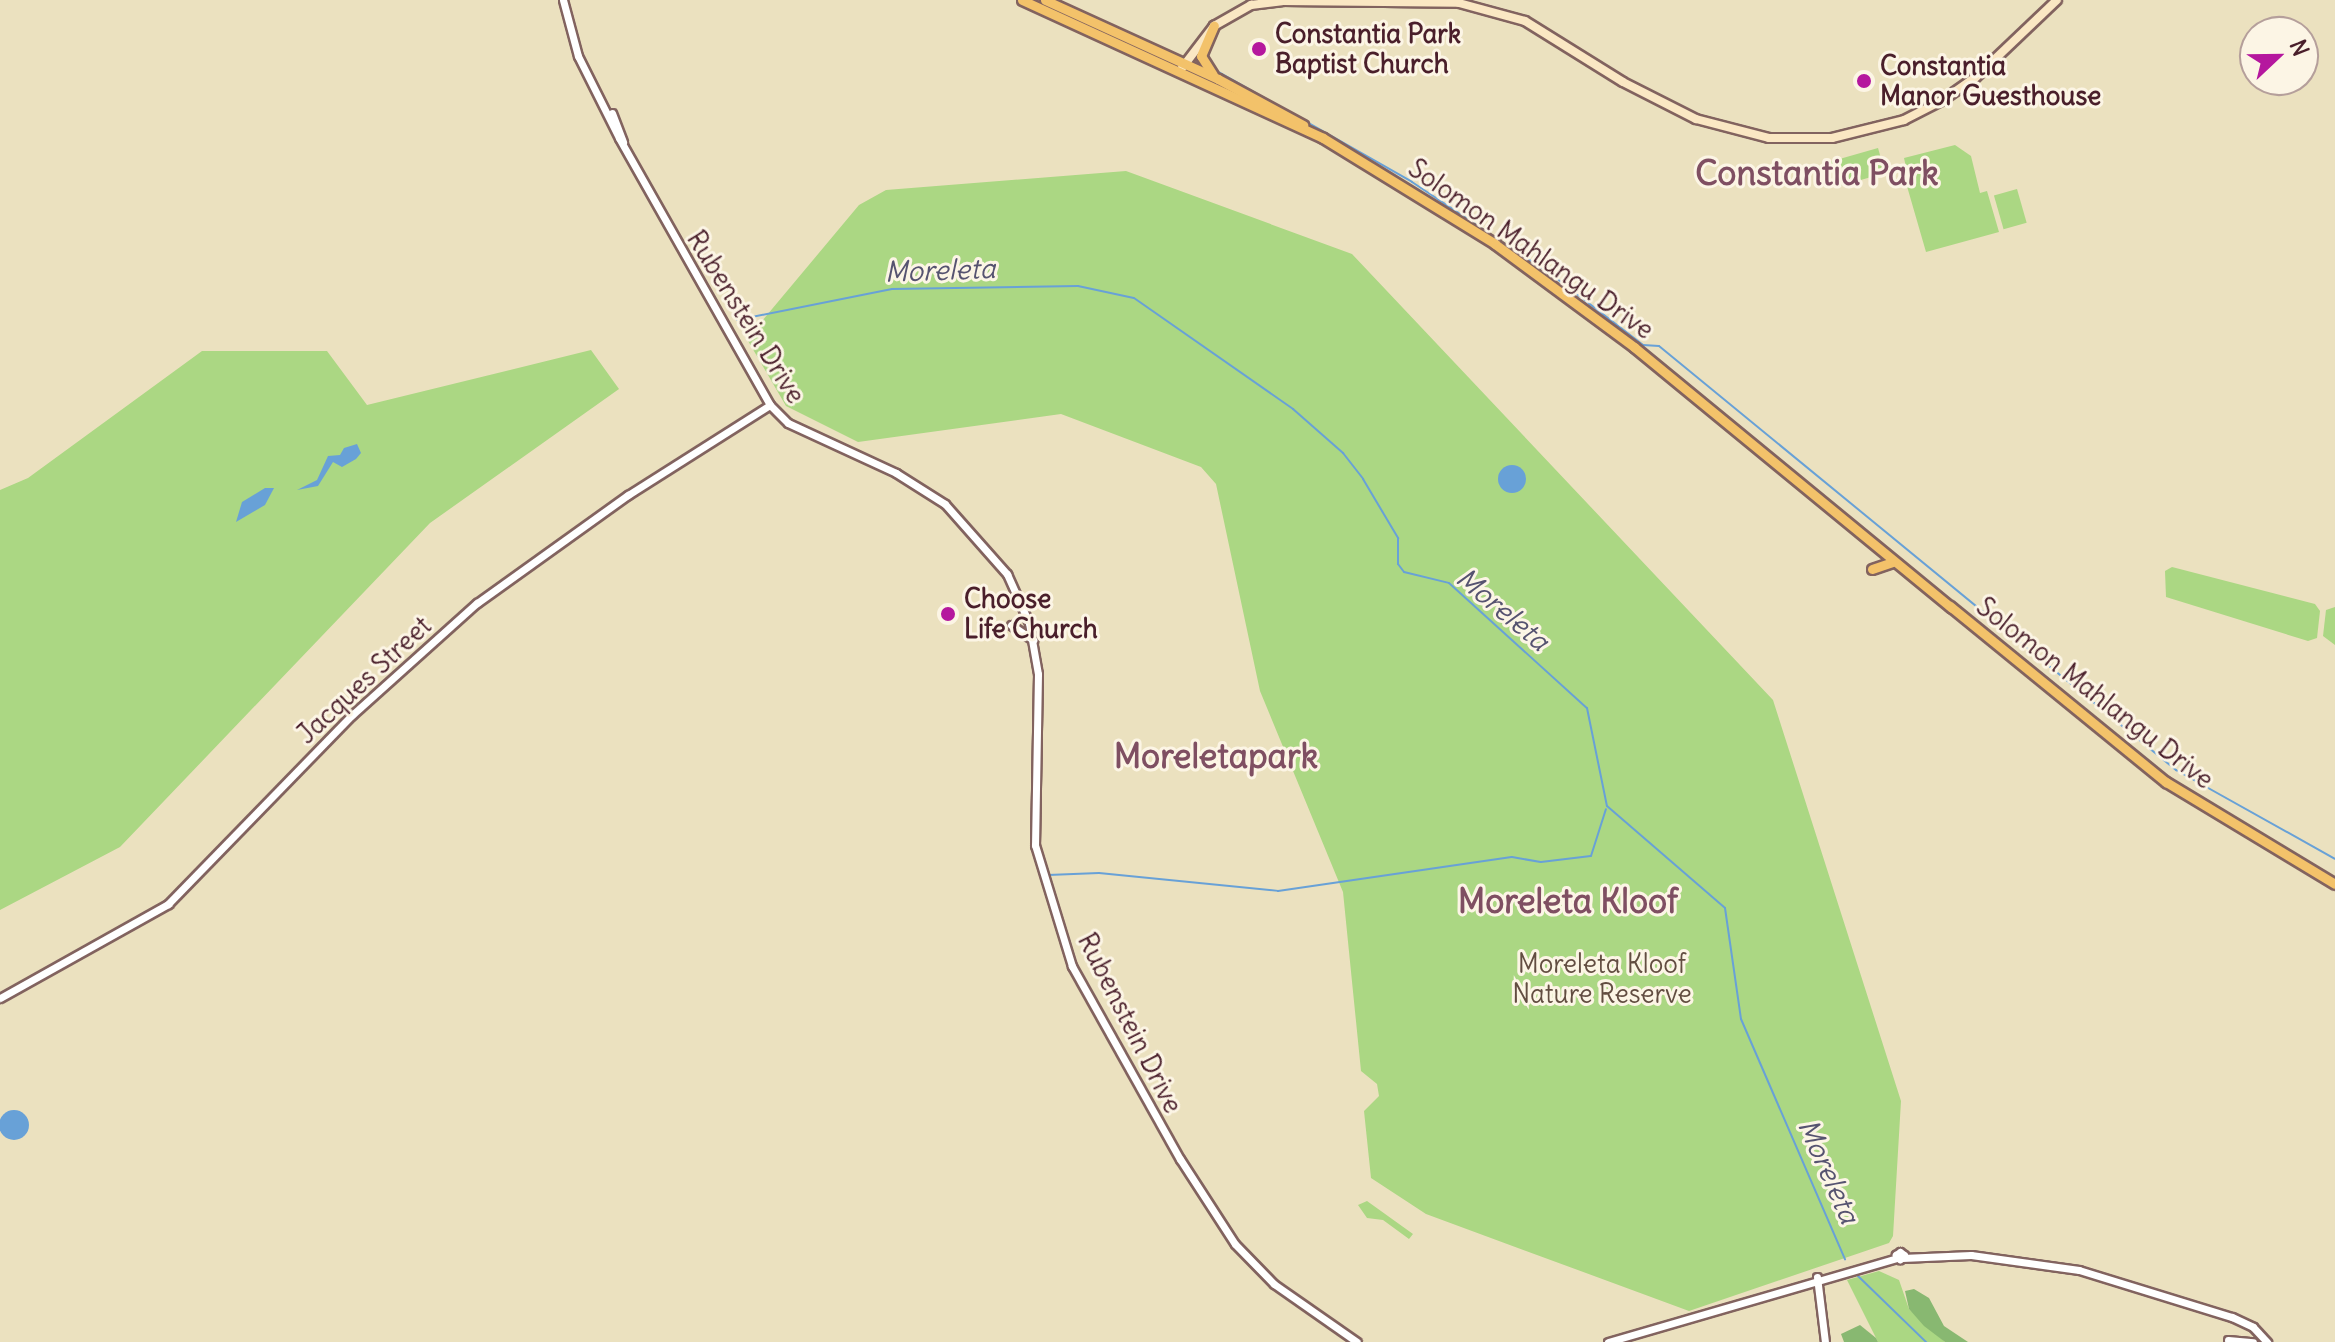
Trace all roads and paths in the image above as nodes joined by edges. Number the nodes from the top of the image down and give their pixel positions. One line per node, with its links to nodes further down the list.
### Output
1 (565, 0): 14 (street, Rubenstein Drive)
2 (1022, 0): 10 (main road, Solomon Mahlangu Drive)
3 (1045, 0): 10 (main road, Solomon Mahlangu Drive)
4 (1261, 0): 10 (main road)
5 (1273, 0): 8 (main road)
6 (2049, 0): 12 (main road)
7 (2057, 0): 12 (main road)
8 (1279, 1): 9 (main road); 12 (main road)
9 (1214, 26): 10 (main road); 11 (main road)
10 (1180, 66): 11 (main road, Solomon Mahlangu Drive); 13 (main road, Solomon Mahlangu Drive)
11 (1218, 79): 13 (main road, Solomon Mahlangu Drive)
12 (1746, 132)
13 (1323, 138): 15 (main road, Solomon Mahlangu Drive)
14 (770, 405): 18 (street, Rubenstein Drive); 22 (street, Jacques Street)
15 (1743, 436): 16 (main road, Solomon Mahlangu Drive); 19 (main road, Solomon Mahlangu Drive)
16 (1892, 562): 17 (main road); 19 (main road, Solomon Mahlangu Drive)
17 (1872, 569)
18 (1024, 606): 20 (street, Rubenstein Drive); 20 (street)
19 (1952, 608): 21 (main road, Solomon Mahlangu Drive)
20 (1034, 642): 26 (street, Rubenstein Drive)
21 (2335, 884)
22 (0, 998)
23 (1818, 1279): 24 (street); 27 (street); 28 (street)
24 (2245, 1324): 29 (street); 30 (street)
25 (2228, 1340): 29 (street)
26 (1357, 1342)
27 (1608, 1342)
28 (1825, 1342)
29 (2256, 1342)
30 (2267, 1342)

